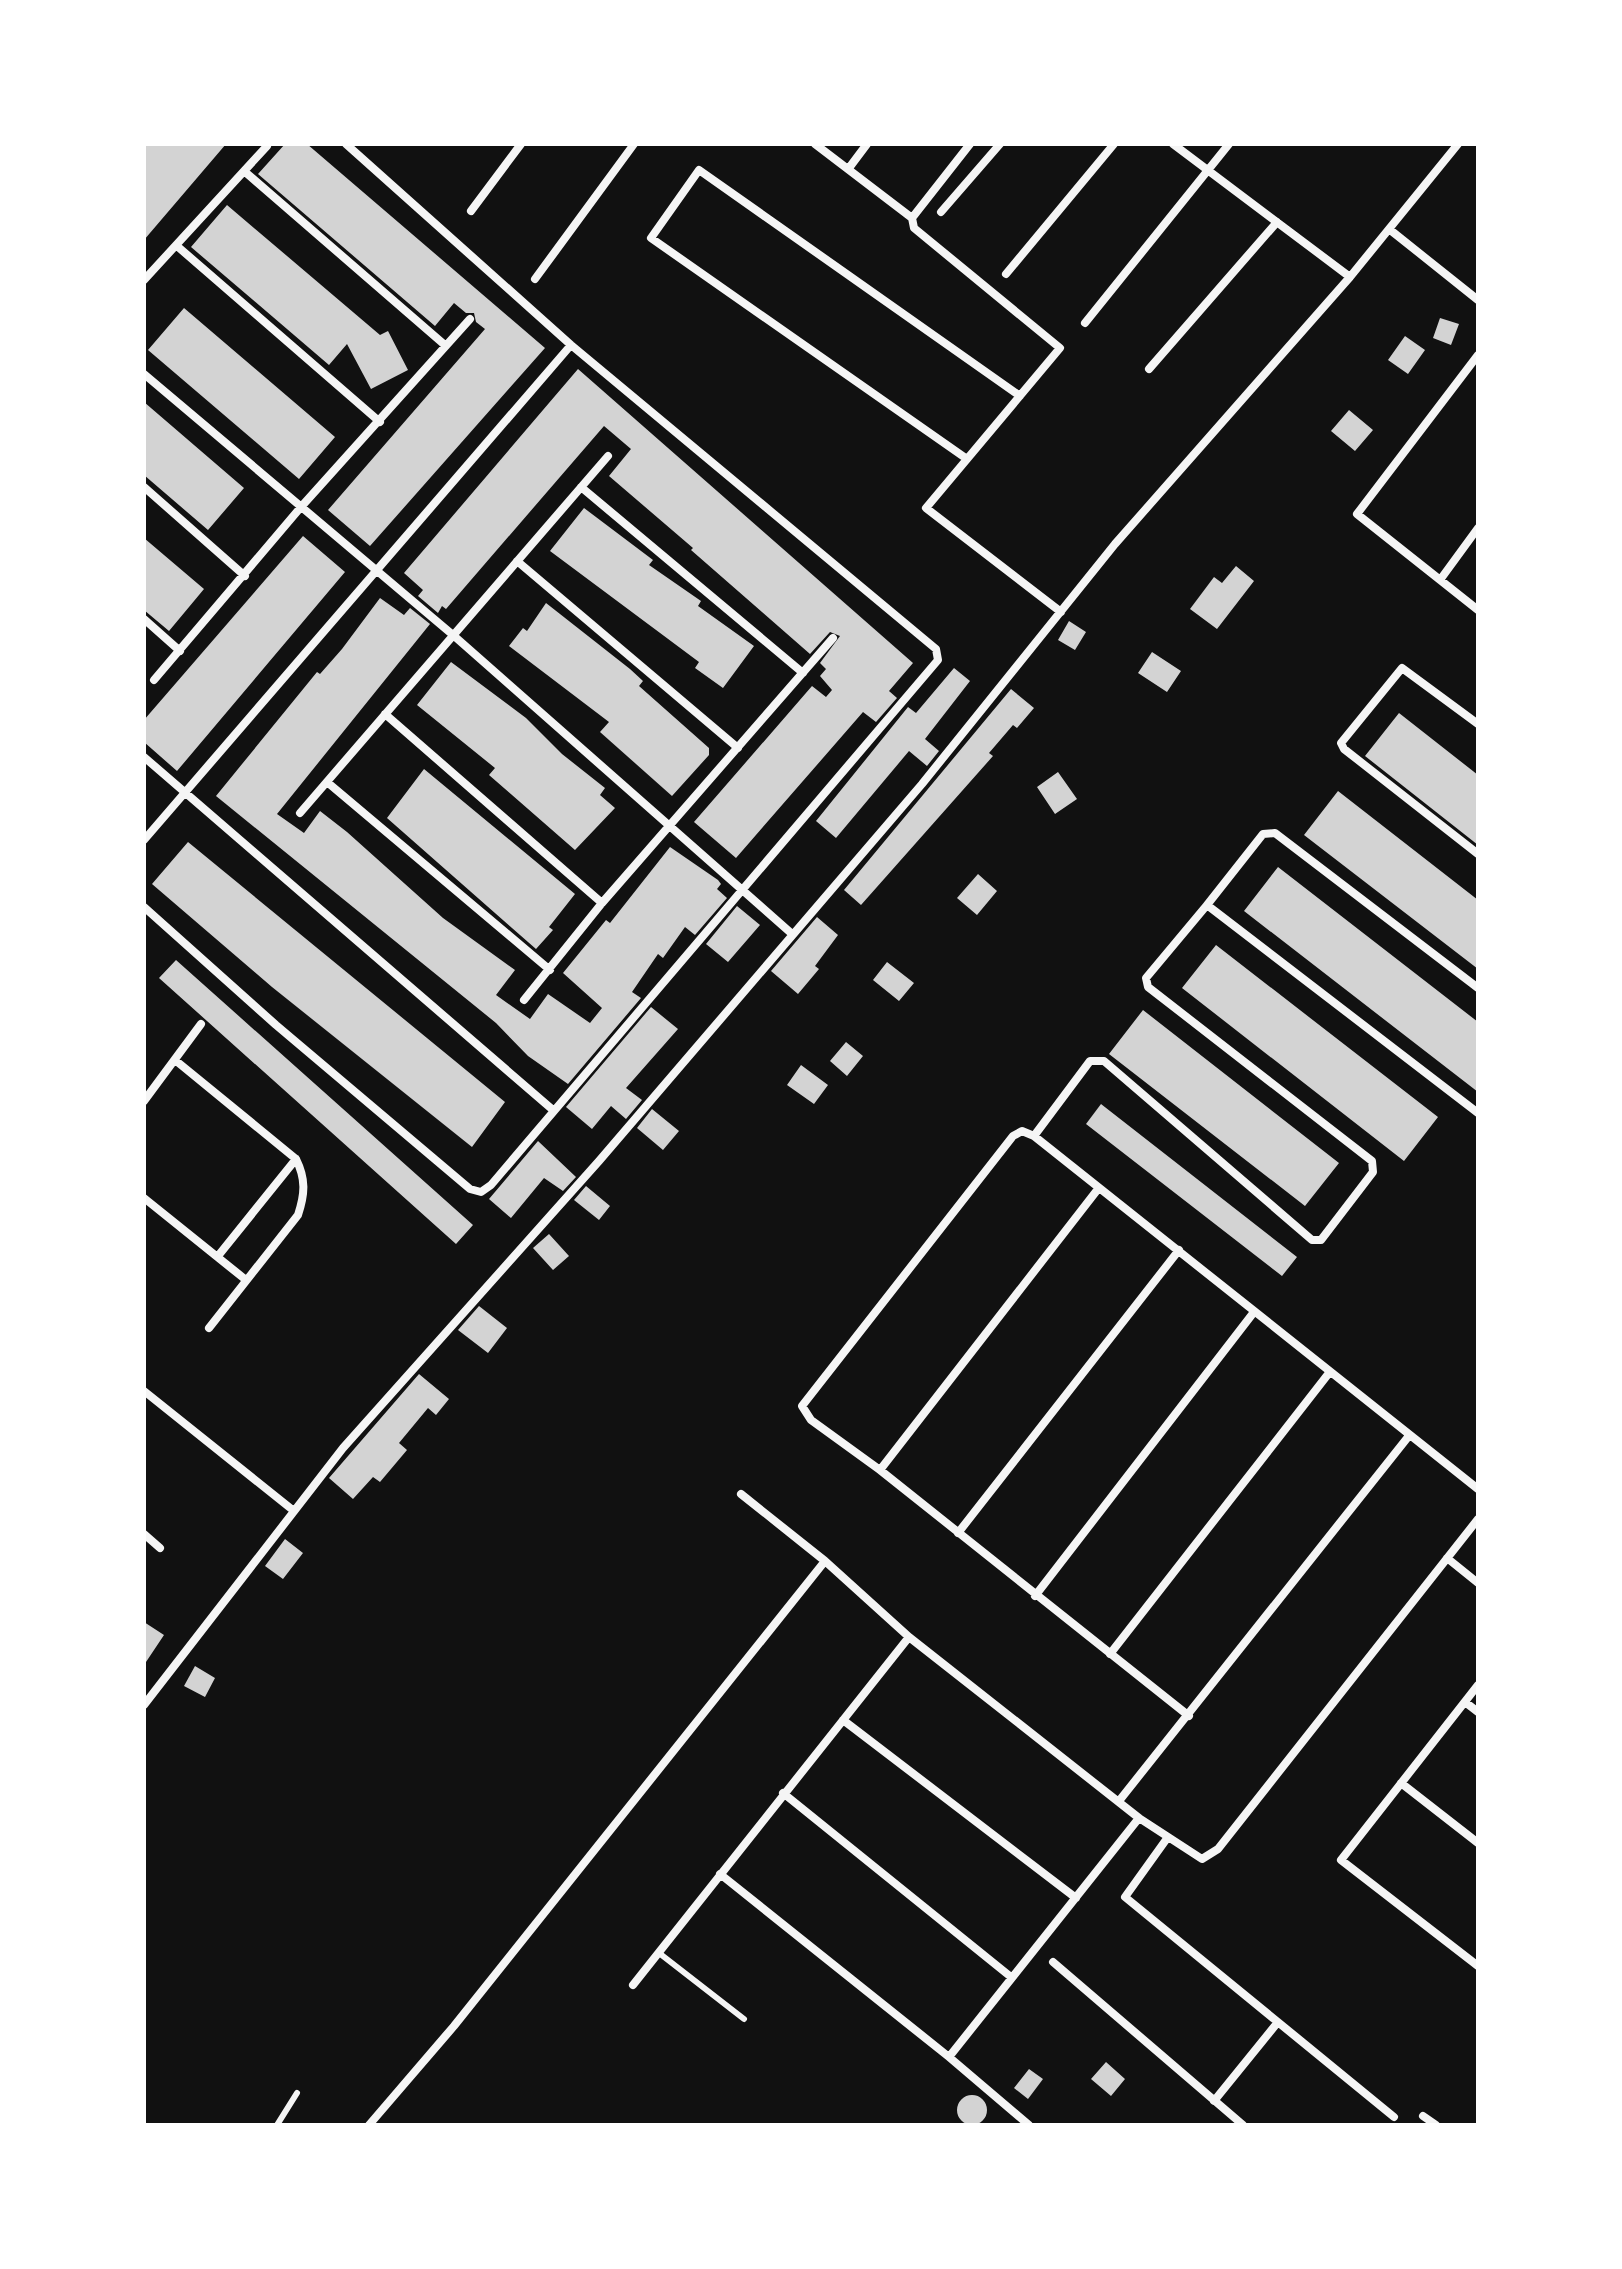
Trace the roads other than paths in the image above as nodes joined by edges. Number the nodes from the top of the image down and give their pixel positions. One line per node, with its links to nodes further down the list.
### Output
1 (346, 144): 29 (street)
2 (521, 144): 16 (street)
3 (634, 144): 24 (street)
4 (815, 144): 13 (street)
5 (867, 144): 13 (street)
6 (970, 144): 18 (street)
7 (1000, 144): 17 (street)
8 (1114, 144): 22 (street)
9 (1173, 144): 15 (street)
10 (1229, 144): 15 (street)
11 (1458, 144): 20 (street)
12 (267, 146): 14 (street)
13 (849, 168): 18 (street)
14 (244, 171): 21 (street); 30 (street)
15 (1209, 171): 19 (street); 28 (street)
16 (471, 211)
17 (941, 212)
18 (912, 218): 34 (street)
19 (1277, 222): 23 (street); 32 (street)
20 (1389, 229): 23 (street); 26 (street)
21 (177, 246): 25 (street); 35 (street)
22 (1006, 274)
23 (1350, 277): 47 (street)
24 (535, 279)
25 (144, 280)
26 (1478, 300)
27 (470, 319): 30 (street)
28 (1085, 323)
29 (571, 345): 43 (street); 64 (street)
30 (446, 346): 35 (street)
31 (1478, 355): 45 (street)
32 (1149, 369)
33 (144, 374): 40 (street)
34 (1020, 396): 37 (street); 37 (street)
35 (380, 422): 40 (street)
36 (608, 456): 39 (street)
37 (967, 459): 47 (street)
38 (144, 487): 44 (street)
39 (581, 487): 42 (street); 52 (street)
40 (301, 507): 43 (street); 44 (street)
41 (1478, 528): 45 (street)
42 (517, 561): 49 (street); 56 (street)
43 (375, 571): 49 (street); 59 (street)
44 (245, 576): 51 (street)
45 (1440, 580): 46 (street)
46 (1478, 610)
47 (1061, 612): 68 (street)
48 (144, 619): 51 (street)
49 (453, 635): 54 (street); 61 (street)
50 (833, 638): 52 (street)
51 (180, 651): 53 (street)
52 (803, 673): 56 (street)
53 (154, 680)
54 (385, 714): 58 (street); 65 (street)
55 (1478, 724): 63 (street)
56 (738, 748): 61 (street)
57 (144, 757): 59 (street)
58 (327, 782): 60 (street); 69 (street)
59 (187, 793): 62 (street); 75 (street)
60 (300, 813)
61 (668, 828): 64 (street); 65 (street)
62 (144, 840)
63 (1478, 854)
64 (743, 892): 68 (street); 75 (street)
65 (602, 903): 69 (street)
66 (1207, 905): 70 (street); 76 (street); 77 (street)
67 (144, 907): 75 (street)
68 (791, 933): 92 (street)
69 (550, 970): 71 (street)
70 (1478, 988)
71 (524, 1000)
72 (201, 1024): 73 (street)
73 (175, 1060): 74 (street); 78 (street)
74 (146, 1094)
75 (553, 1110)
76 (1478, 1113)
77 (1034, 1136): 79 (street); 89 (street)
78 (296, 1159): 82 (street); 83 (street)
79 (1098, 1189): 81 (street); 89 (street)
80 (144, 1198): 82 (street)
81 (1179, 1250): 84 (street); 94 (street)
82 (218, 1256): 83 (street)
83 (246, 1280): 85 (street)
84 (1254, 1312): 86 (street); 100 (street)
85 (209, 1328)
86 (1329, 1373): 88 (street); 102 (street)
87 (144, 1391): 92 (street)
88 (1408, 1437): 90 (street); 107 (street)
89 (880, 1470): 94 (street)
90 (1478, 1489)
91 (741, 1494): 98 (street)
92 (294, 1511): 105 (street)
93 (1478, 1519): 97 (street)
94 (958, 1533): 100 (street)
95 (144, 1534): 96 (street)
96 (160, 1548)
97 (1447, 1558): 99 (street); 113 (street)
98 (825, 1561): 101 (street); 130 (street)
99 (1478, 1583)
100 (1035, 1596): 102 (street)
101 (909, 1637): 108 (street); 111 (street)
102 (1110, 1654): 107 (street)
103 (1478, 1685): 104 (street)
104 (1465, 1702): 106 (street); 109 (street)
105 (144, 1705)
106 (1478, 1712)
107 (1189, 1716): 111 (street)
108 (843, 1720): 110 (street); 116 (street)
109 (1401, 1783): 114 (street); 119 (street)
110 (783, 1793): 115 (street); 120 (street)
111 (1119, 1801): 112 (street)
112 (1139, 1818): 113 (street); 116 (street)
113 (1168, 1837): 123 (street)
114 (1478, 1843)
115 (720, 1874): 117 (street); 124 (street)
116 (1076, 1898): 120 (street)
117 (659, 1953): 121 (street); 122 (lane)
118 (1053, 1962): 126 (street)
119 (1478, 1966)
120 (1011, 1977): 124 (street)
121 (633, 1985)
122 (744, 2019)
123 (1278, 2022): 126 (street); 128 (street)
124 (949, 2057): 131 (street)
125 (297, 2093): 129 (lane)
126 (1214, 2101): 132 (street)
127 (1423, 2116): 133 (street)
128 (1394, 2117)
129 (277, 2125)
130 (369, 2125)
131 (1029, 2125)
132 (1243, 2125)
133 (1436, 2125)

